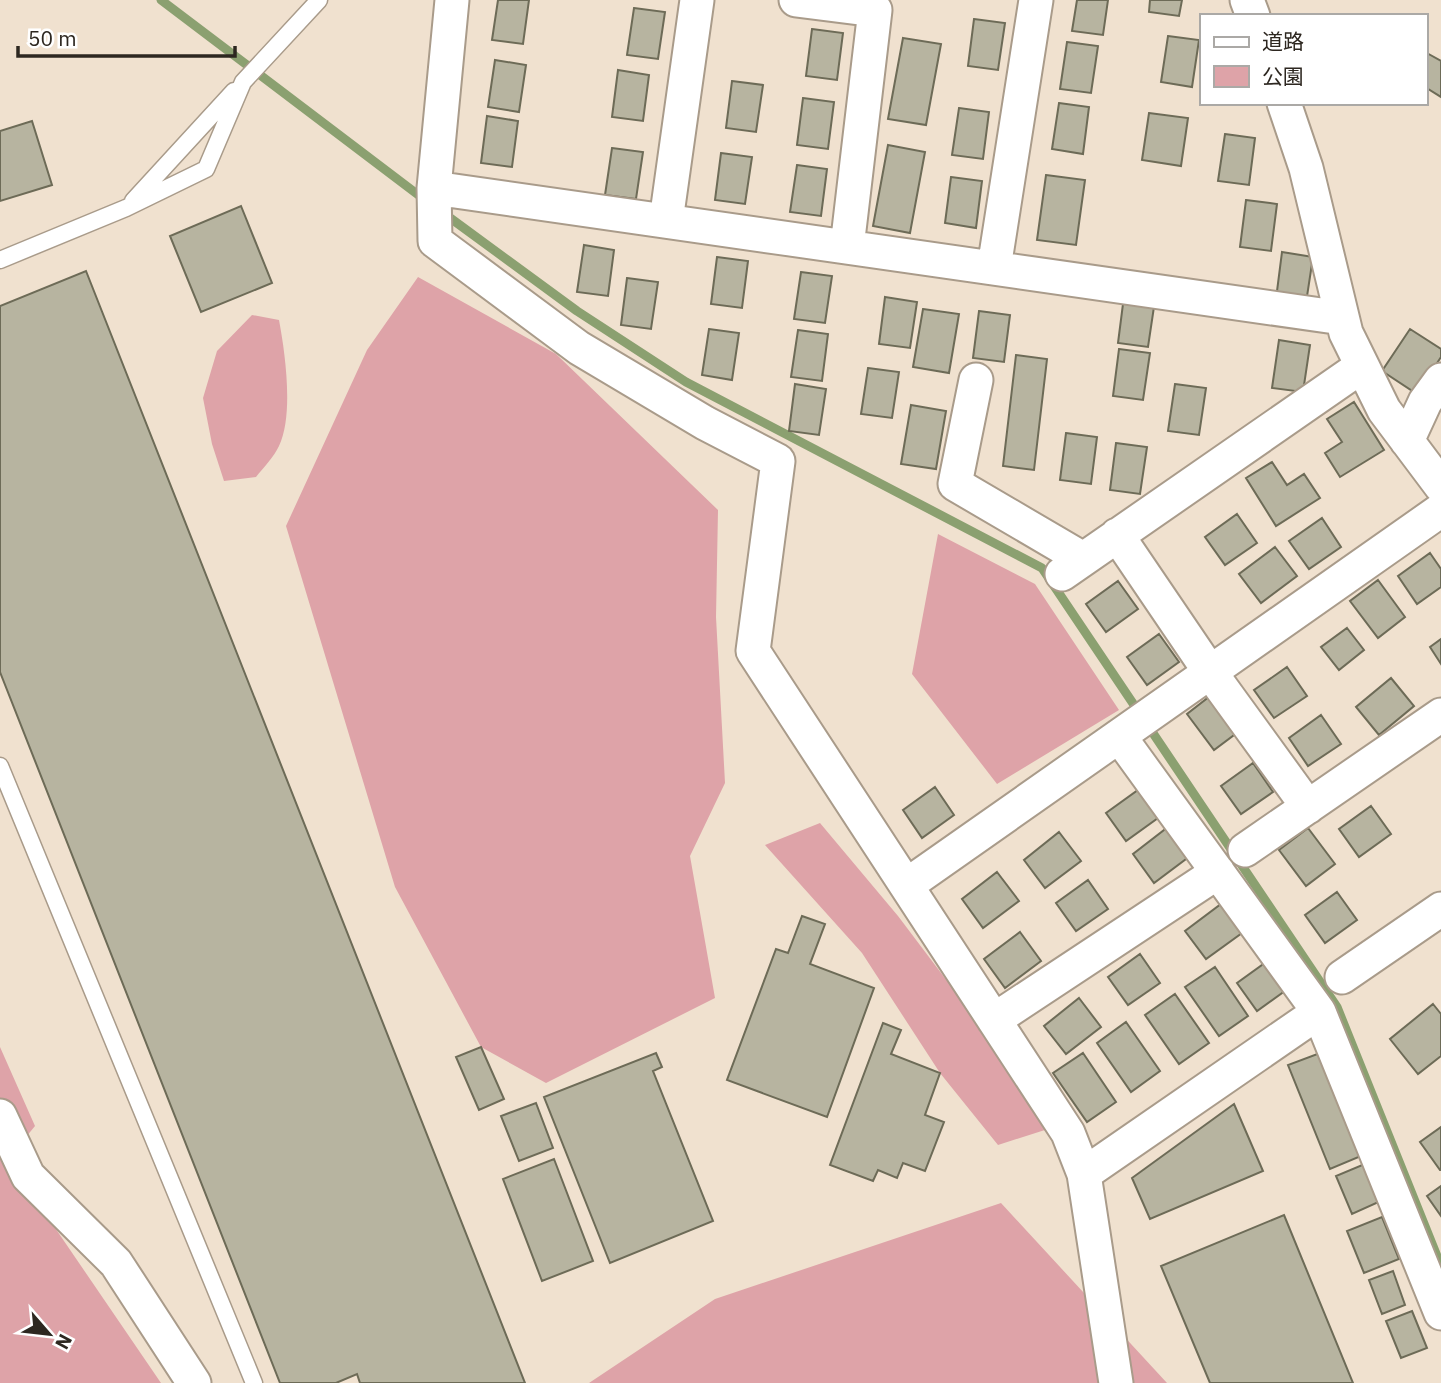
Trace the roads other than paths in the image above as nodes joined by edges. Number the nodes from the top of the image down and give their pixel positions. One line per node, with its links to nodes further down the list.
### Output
1 (319, 0): 6 (lane)
2 (452, 0): 8 (street)
3 (697, 0): 10 (street)
4 (796, 0): 11 (street)
5 (1036, 0): 13 (street)
6 (243, 82): 9 (lane); 9 (lane)
7 (1284, 105): 14 (street)
8 (434, 188): 10 (street); 29 (street)
9 (126, 208): 12 (lane)
10 (666, 221): 11 (street)
11 (847, 247): 13 (street)
12 (0, 260)
13 (994, 268): 14 (street)
14 (1342, 318): 15 (street)
15 (1362, 366): 18 (street); 21 (street)
16 (975, 380): 21 (street)
17 (1441, 380): 18 (street)
18 (1407, 441): 19 (street)
19 (1441, 486)
20 (1441, 510): 22 (street)
21 (1117, 535): 22 (street)
22 (1210, 672): 24 (street); 26 (street)
23 (1441, 715): 26 (street)
24 (1119, 736): 28 (street); 29 (street)
25 (0, 766): 38 (lane)
26 (1308, 807): 27 (street)
27 (1245, 850)
28 (1218, 872): 32 (street); 33 (street)
29 (906, 885): 33 (street)
30 (1441, 909): 31 (street)
31 (1342, 977)
32 (1319, 1012): 35 (street); 36 (street)
33 (994, 1020): 35 (street)
34 (0, 1116): 37 (street)
35 (1084, 1174): 39 (street)
36 (1441, 1313)
37 (194, 1383)
38 (254, 1383)
39 (1116, 1383)

